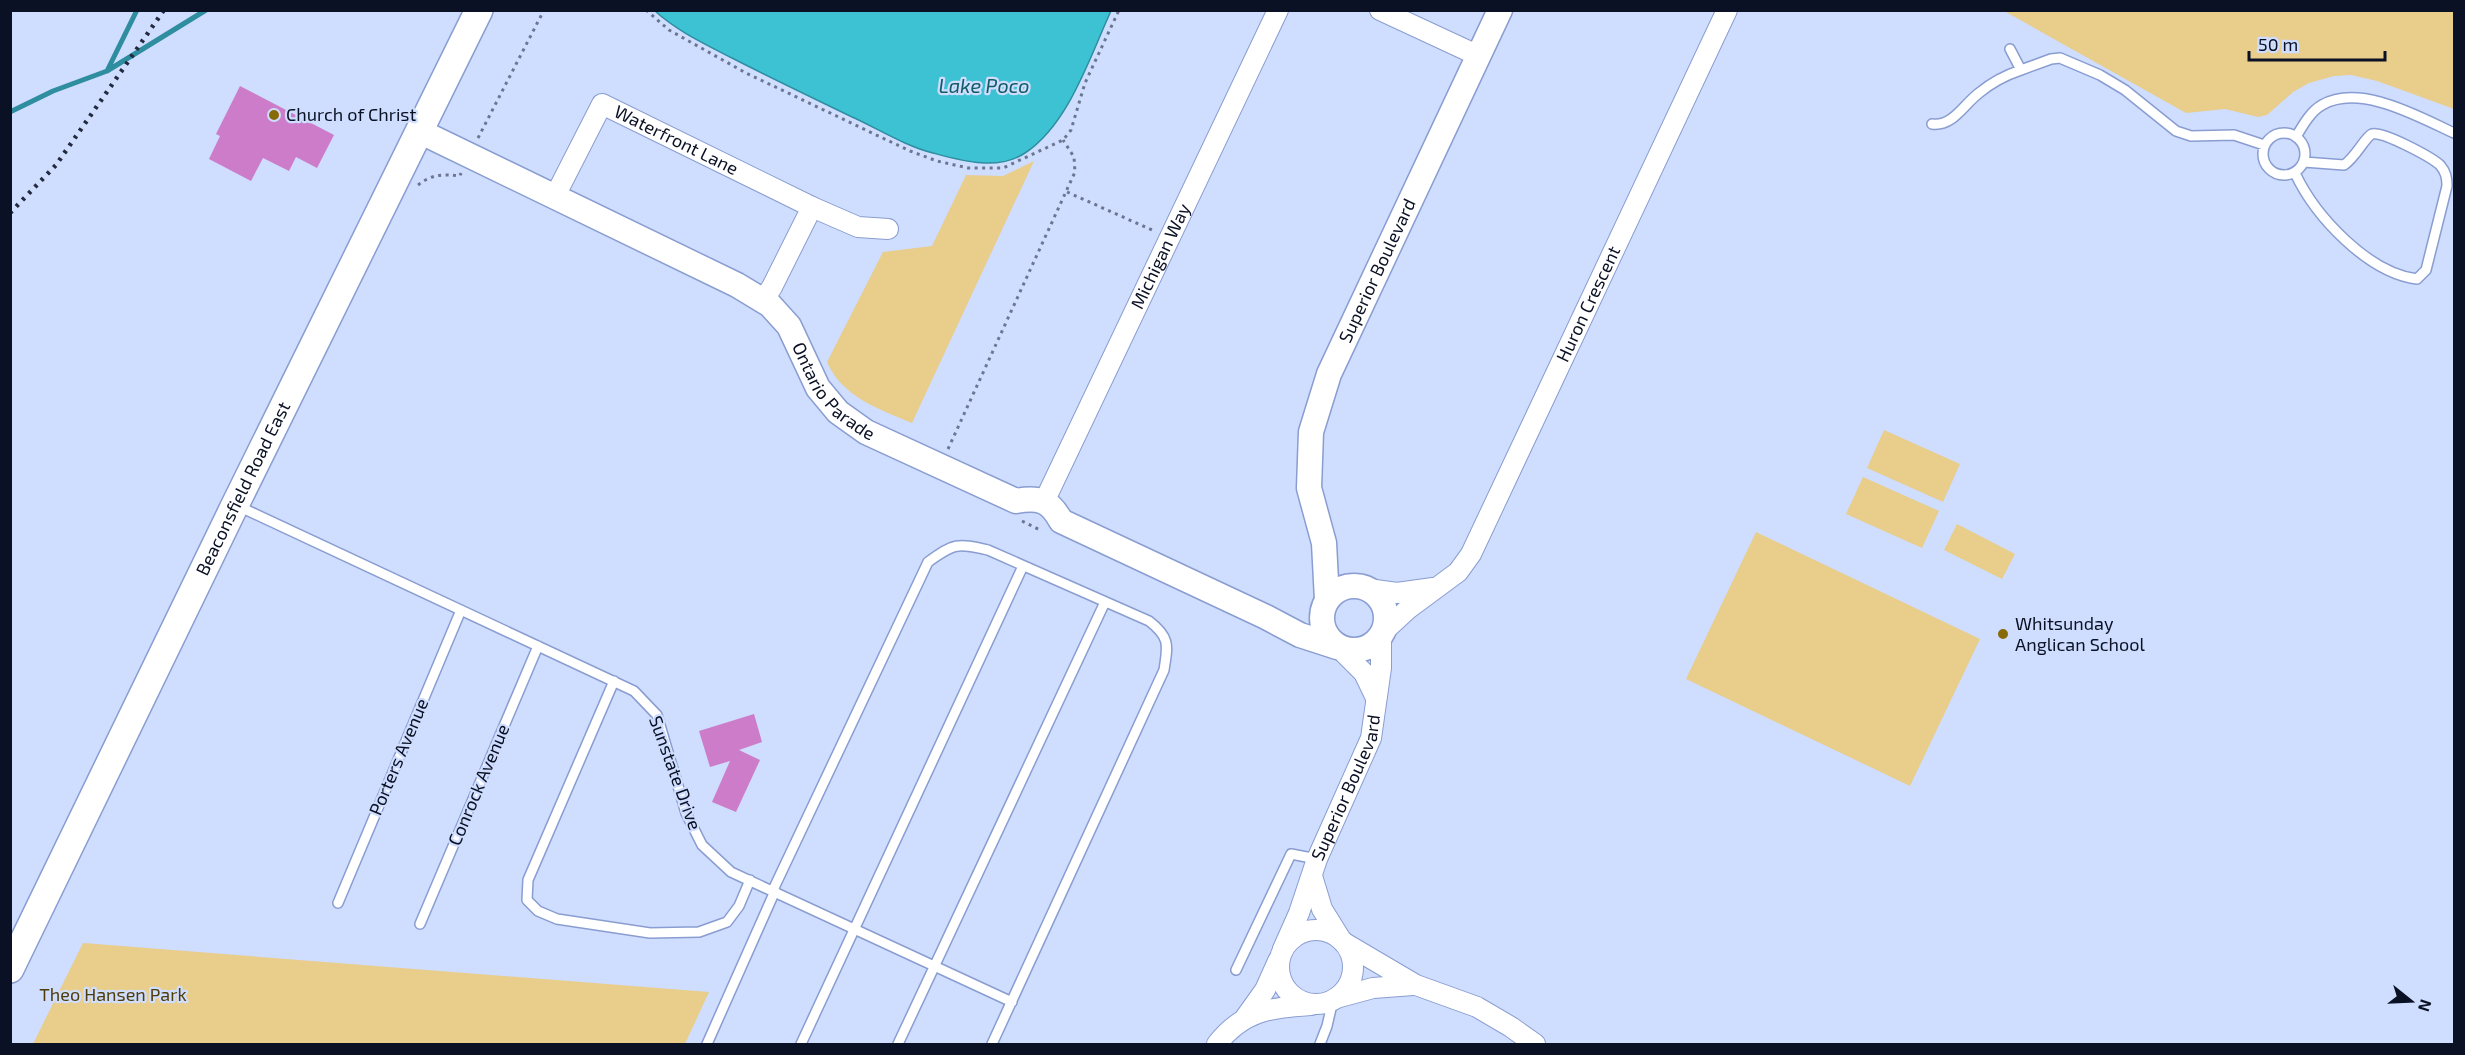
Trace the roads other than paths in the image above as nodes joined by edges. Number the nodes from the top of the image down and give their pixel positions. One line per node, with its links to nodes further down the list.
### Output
1 (480, 10): 10 (main road, Beaconsfield Road East)
2 (1278, 10): 20 (street, Michigan Way)
3 (1380, 10): 7 (street)
4 (1500, 10): 7 (street, Superior Boulevard)
5 (1727, 10): 24 (street, Huron Crescent)
6 (2010, 49): 8 (lane)
7 (1479, 56): 22 (street, Superior Boulevard)
8 (2021, 70): 9 (lane); 13 (lane)
9 (1932, 124)
10 (419, 131): 16 (street, Ontario Parade); 21 (main road, Beaconsfield Road East)
11 (2454, 132): 12 (lane)
12 (2296, 137): 13 (lane); 14 (lane)
13 (2264, 145): 15 (lane)
14 (2304, 162): 15 (lane); 15 (lane)
15 (2295, 173)
16 (554, 198): 17 (street, Waterfront Lane); 19 (street, Ontario Parade)
17 (812, 207): 18 (street, Waterfront Lane); 19 (street)
18 (888, 229)
19 (763, 300): 20 (street, Ontario Parade)
20 (1044, 502): 29 (street)
21 (236, 505): 28 (lane, Sunstate Drive); 44 (main road, Beaconsfield Road East)
22 (1324, 543): 25 (street, Superior Boulevard); 27 (street, Superior Boulevard)
23 (1023, 566): 26 (lane); 37 (lane); 40 (lane)
24 (1436, 587): 25 (street, Huron Crescent); 30 (street, Huron Crescent)
25 (1368, 589): 27 (street); 30 (street)
26 (1105, 602): 43 (lane); 48 (lane)
27 (1326, 602): 29 (street); 32 (street)
28 (461, 610): 31 (lane, Sunstate Drive); 38 (lane, Porters Avenue)
29 (1266, 617): 32 (street)
30 (1382, 634): 32 (street); 34 (street, Superior Boulevard)
31 (538, 646): 33 (lane, Sunstate Drive); 39 (lane, Conrock Avenue)
32 (1338, 647): 34 (street, Superior Boulevard)
33 (614, 681): 36 (lane, Sunstate Drive); 36 (lane)
34 (1376, 698): 35 (street, Superior Boulevard)
35 (1314, 867): 41 (street, Superior Boulevard); 42 (street, Superior Boulevard); 45 (lane)
36 (750, 880): 37 (lane, Sunstate Drive)
37 (774, 891): 40 (lane, Sunstate Drive); 51 (lane)
38 (338, 903)
39 (420, 924)
40 (857, 928): 43 (lane, Sunstate Drive); 52 (lane)
41 (1342, 941): 42 (street); 46 (street); 47 (street)
42 (1282, 952): 49 (street); 50 (street, Superior Boulevard)
43 (935, 966): 48 (lane, Sunstate Drive); 53 (lane)
44 (10, 969)
45 (1236, 970)
46 (1416, 985): 47 (street); 57 (street)
47 (1334, 999): 49 (street); 56 (lane)
48 (1012, 1002): 54 (lane)
49 (1314, 1004): 50 (street, Superior Boulevard)
50 (1245, 1018): 55 (street, Superior Boulevard)
51 (707, 1044)
52 (801, 1044)
53 (898, 1044)
54 (992, 1044)
55 (1217, 1044)
56 (1320, 1044)
57 (1535, 1044)

